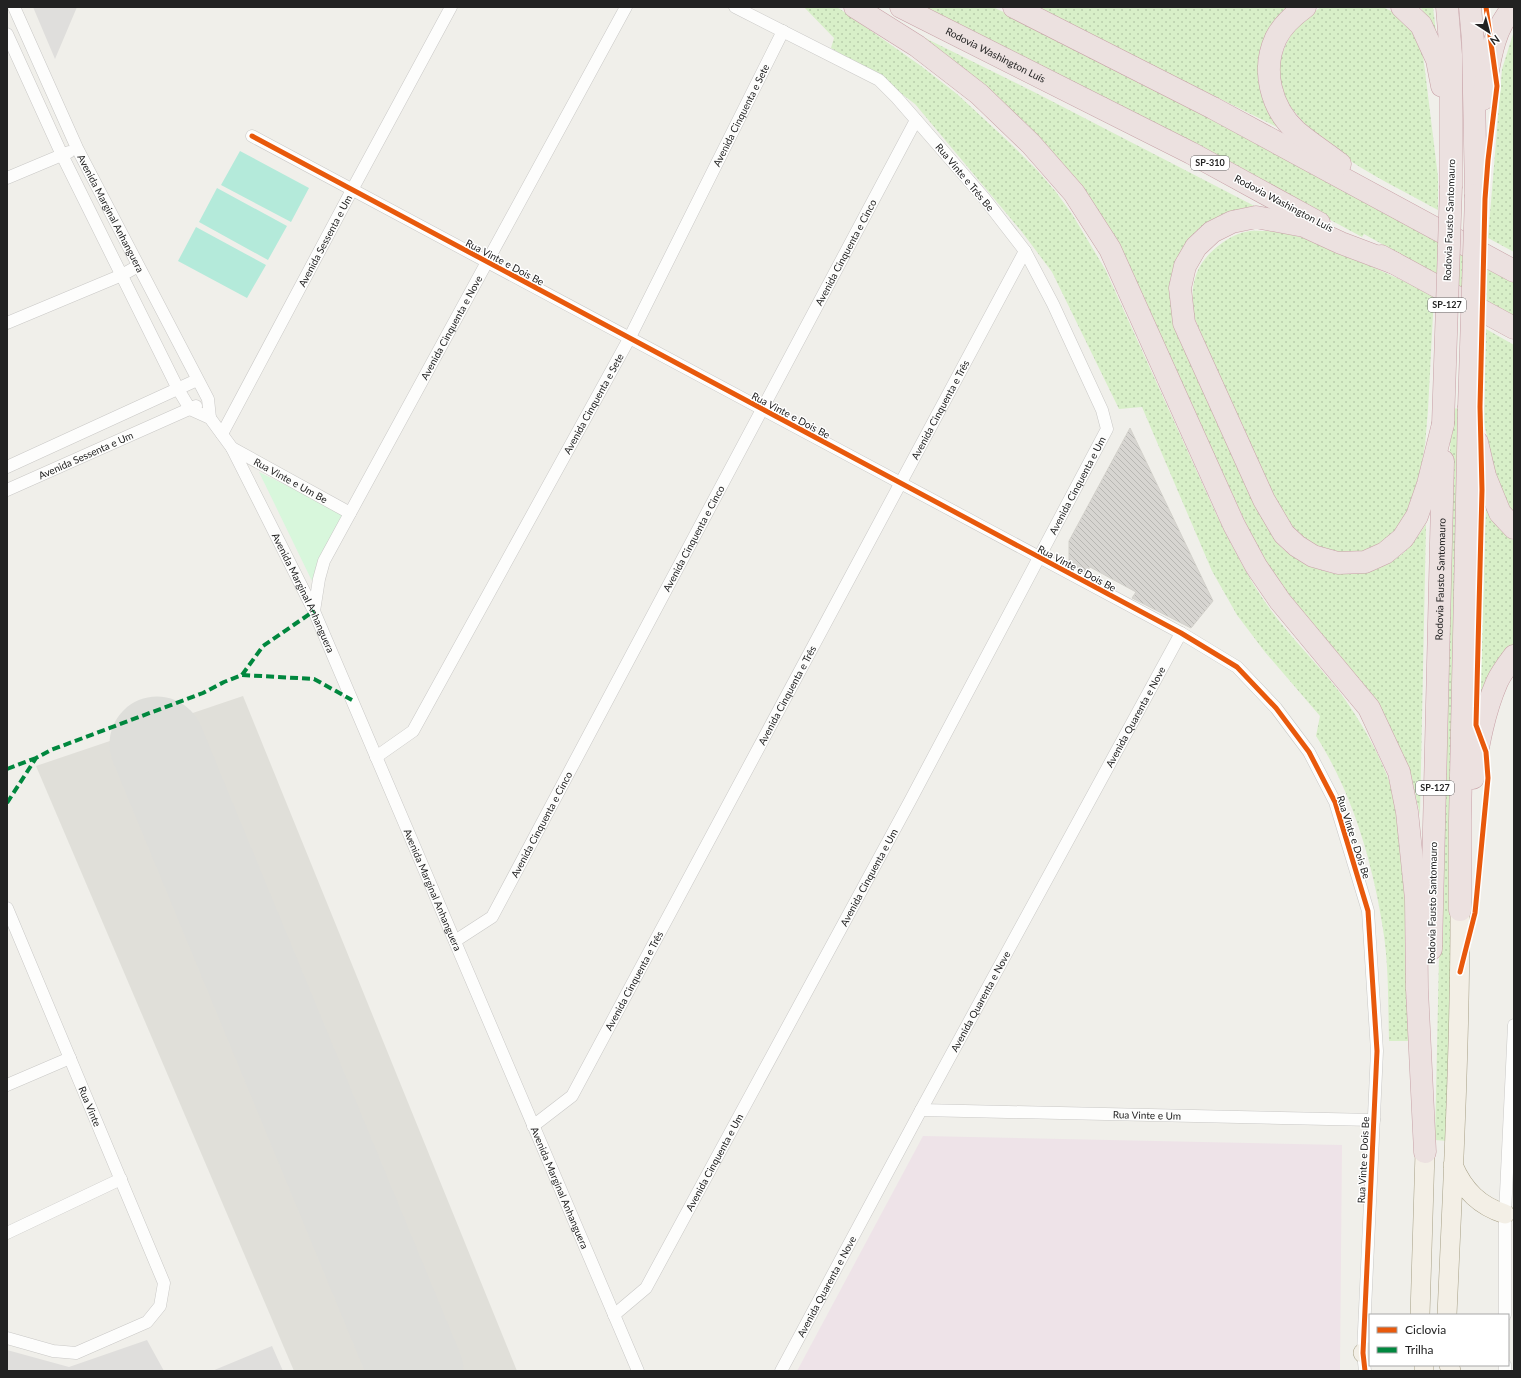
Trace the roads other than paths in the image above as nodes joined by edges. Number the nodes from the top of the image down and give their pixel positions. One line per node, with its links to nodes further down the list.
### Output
1 (14, 7): 13 (street, Avenida Marginal Anhanguera)
2 (452, 7): 24 (street, Avenida Sessenta e Um)
3 (626, 7): 27 (street, Avenida Cinquenta e Nove)
4 (736, 7): 15 (street, Rua Vinte e Três Be)
5 (855, 7): 66 (highway)
6 (901, 7): 28 (highway, Rodovia Washington Luís / SP-310)
7 (1014, 7): 25 (highway)
8 (1305, 7): 25 (highway)
9 (1402, 7): 19 (highway)
10 (1447, 7): 19 (highway, Rodovia Fausto Santomauro / SP-127)
11 (1470, 7): 20 (highway, SP-127)
12 (1514, 7): 20 (highway)
13 (22, 24): 14 (street); 21 (street, Avenida Marginal Anhanguera)
14 (7, 30)
15 (783, 31): 17 (street, Rua Vinte e Três Be); 34 (street, Avenida Cinquenta e Sete)
16 (7, 34): 22 (street, Avenida Marginal Anhanguera)
17 (916, 120): 26 (street, Rua Vinte e Três Be); 40 (street, Avenida Cinquenta e Cinco)
18 (252, 136): 24 (street, Rua Vinte e Dois Be)
19 (1451, 140): 42 (highway, Rodovia Fausto Santomauro / SP-127, bridge)
20 (1475, 140): 38 (highway, SP-127, bridge)
21 (77, 148): 22 (street); 29 (street, Avenida Marginal Anhanguera)
22 (62, 155): 23 (street); 31 (street, Avenida Marginal Anhanguera)
23 (7, 178)
24 (352, 190): 27 (street, Rua Vinte e Dois Be); 44 (street, Avenida Sessenta e Um)
25 (1397, 208): 30 (highway)
26 (1025, 251): 43 (street, Rua Vinte e Três Be); 47 (street, Avenida Cinquenta e Três)
27 (487, 262): 34 (street, Rua Vinte e Dois Be); 49 (street, Avenida Cinquenta e Nove)
28 (1394, 263): 33 (highway, Rodovia Washington Luís / SP-310); 42 (highway)
29 (138, 266): 31 (street); 35 (street, Avenida Marginal Anhanguera)
30 (1514, 271)
31 (122, 275): 32 (street); 36 (street, Avenida Marginal Anhanguera)
32 (7, 323)
33 (1514, 328)
34 (629, 339): 40 (street, Rua Vinte e Dois Be); 55 (street, Avenida Cinquenta e Sete)
35 (197, 380): 36 (street); 37 (street, Avenida Marginal Anhanguera)
36 (178, 389): 39 (street, Avenida Marginal Anhanguera); 46 (street)
37 (208, 399): 39 (street, Avenida Sessenta e Um); 41 (street, Avenida Marginal Anhanguera)
38 (1469, 408): 50 (highway); 57 (highway, SP-127)
39 (190, 409): 41 (street, Avenida Marginal Anhanguera); 48 (street, Avenida Sessenta e Um)
40 (763, 410): 47 (street, Rua Vinte e Dois Be); 59 (street, Avenida Cinquenta e Cinco)
41 (210, 418): 44 (street, Avenida Marginal Anhanguera)
42 (1443, 424): 66 (highway, Rodovia Fausto Santomauro / SP-127)
43 (1107, 429): 51 (street, Avenida Cinquenta e Um)
44 (222, 434): 45 (street, Avenida Marginal Anhanguera)
45 (232, 448): 49 (street, Rua Vinte e Um Be); 52 (street, Avenida Marginal Anhanguera)
46 (7, 467)
47 (900, 484): 51 (street, Rua Vinte e Dois Be); 65 (street, Avenida Cinquenta e Três)
48 (7, 490)
49 (350, 513): 52 (street, Avenida Cinquenta e Nove)
50 (1514, 528)
51 (1039, 558): 53 (street, Rua Vinte e Dois Be); 75 (street, Avenida Cinquenta e Um)
52 (314, 611): 55 (street, Avenida Marginal Anhanguera)
53 (1181, 633): 63 (street, Avenida Quarenta e Nove); 64 (street, Rua Vinte e Dois Be)
54 (1514, 656): 57 (highway)
55 (376, 757): 59 (street, Avenida Marginal Anhanguera)
56 (7, 908): 58 (street, Rua Vinte)
57 (1460, 910): 67 (main road)
58 (11, 931): 61 (street, Rua Vinte)
59 (455, 941): 65 (street, Avenida Marginal Anhanguera)
60 (1514, 1025): 69 (street)
61 (70, 1058): 62 (street); 68 (street, Rua Vinte)
62 (7, 1085)
63 (920, 1110): 64 (street, Rua Vinte e Um); 79 (street, Avenida Quarenta e Nove)
64 (1374, 1120): 77 (street, Rua Vinte e Dois Be)
65 (533, 1126): 75 (street, Avenida Marginal Anhanguera)
66 (1425, 1152): 72 (main road)
67 (1454, 1165): 69 (main road); 73 (main road)
68 (121, 1179): 70 (street); 76 (street, Rua Vinte)
69 (1505, 1214): 71 (street)
70 (7, 1233)
71 (1509, 1260): 74 (street)
72 (1419, 1314)
73 (1447, 1314)
74 (1505, 1314)
75 (614, 1315): 78 (street, Avenida Marginal Anhanguera)
76 (7, 1338)
77 (1366, 1359)
78 (638, 1371)
79 (781, 1371)

